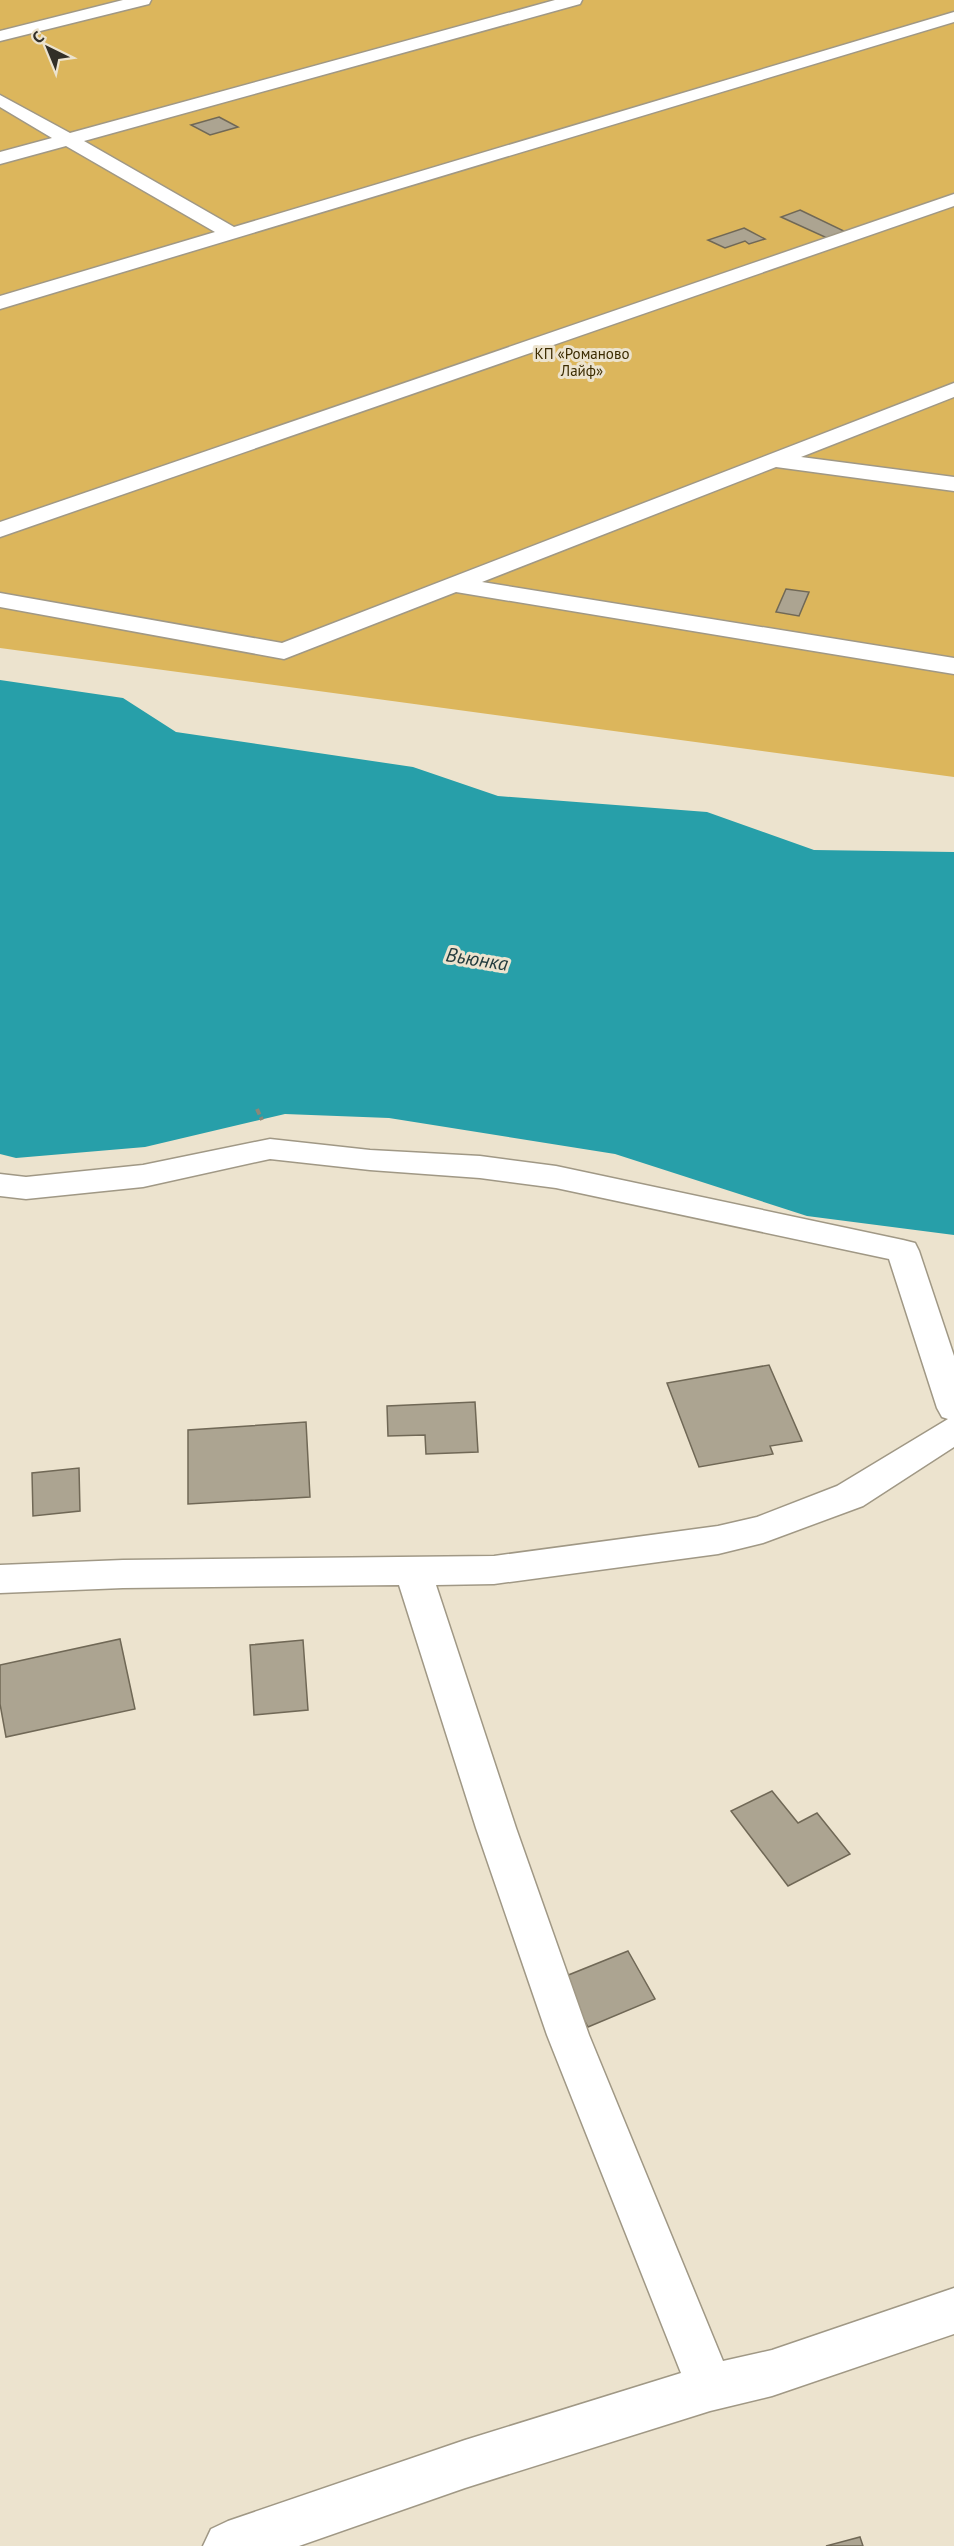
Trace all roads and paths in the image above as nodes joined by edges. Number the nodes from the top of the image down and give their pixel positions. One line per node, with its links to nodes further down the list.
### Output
1 (143, 0): 4 (street)
2 (574, 0): 6 (street)
3 (954, 17): 9 (street)
4 (0, 36)
5 (0, 100): 6 (street)
6 (68, 139): 7 (street); 9 (street)
7 (0, 158)
8 (954, 200): 14 (street)
9 (231, 233): 10 (street)
10 (0, 303)
11 (954, 389): 12 (street)
12 (774, 460): 13 (street); 15 (street)
13 (954, 484)
14 (0, 530)
15 (454, 585): 16 (street); 17 (street)
16 (0, 600)
17 (954, 666)
18 (0, 1185): 19 (street)
19 (954, 1408)
20 (954, 1430): 21 (street)
21 (413, 1570): 22 (street); 24 (street)
22 (0, 1580)
23 (954, 2311): 24 (street)
24 (710, 2387): 25 (street)
25 (228, 2546)

